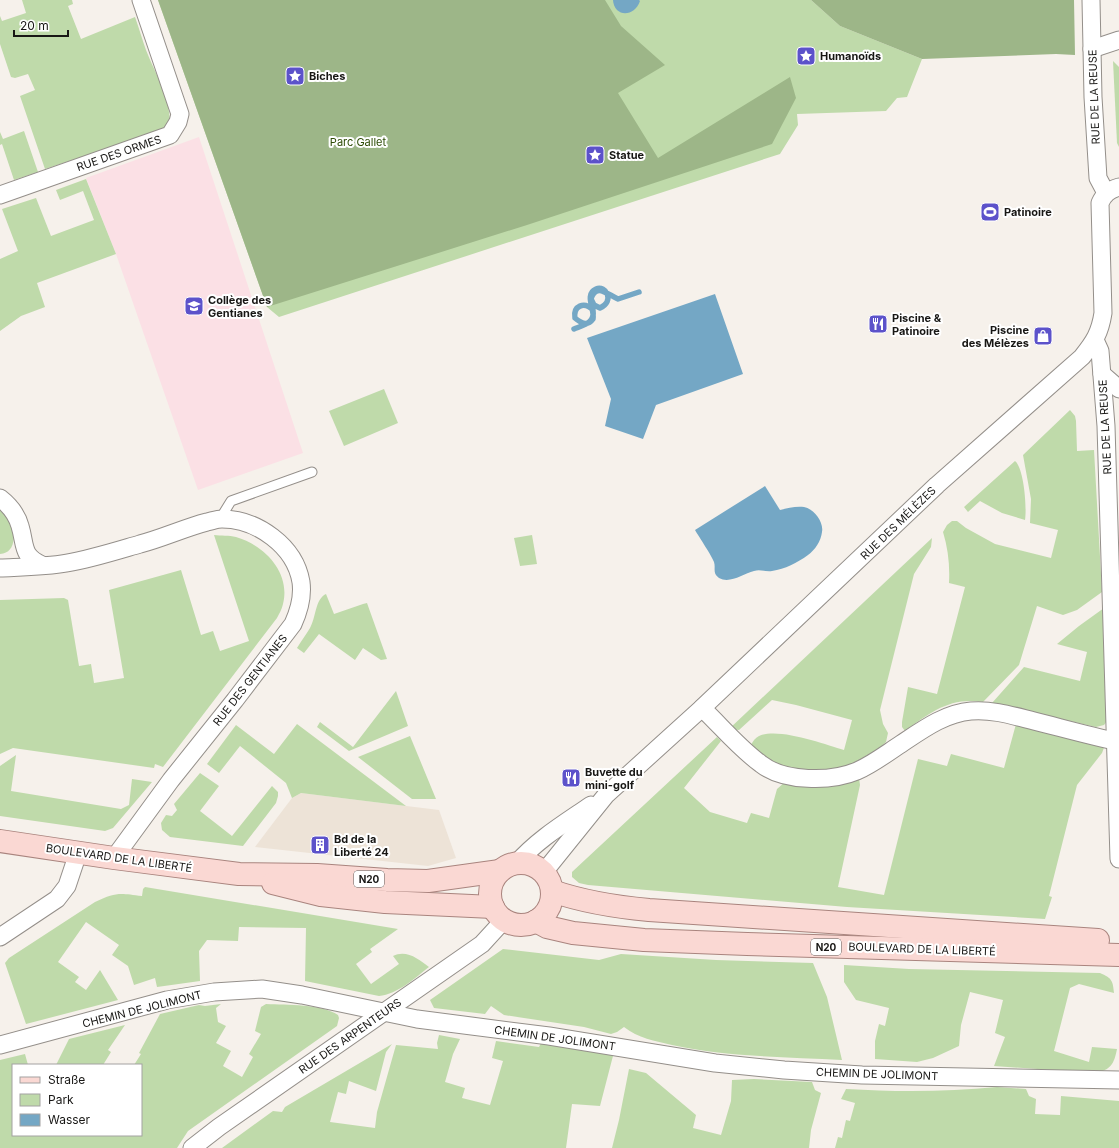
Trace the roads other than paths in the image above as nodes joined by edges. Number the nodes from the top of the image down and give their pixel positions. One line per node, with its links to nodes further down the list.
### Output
1 (141, 0): 6 (street, RUE DES ORMES)
2 (1091, 0): 4 (street, RUE DE LA REUSE)
3 (1119, 40): 4 (street)
4 (1092, 49): 5 (street, RUE DE LA REUSE)
5 (1112, 190): 7 (street, RUE DE LA REUSE)
6 (0, 195)
7 (1095, 340): 8 (street, RUE DE LA REUSE); 16 (street, RUE DES MÉLÈZES)
8 (1102, 374): 9 (street); 15 (street, RUE DE LA REUSE)
9 (1119, 389)
10 (312, 472): 12 (lane)
11 (0, 498): 13 (street)
12 (220, 519): 13 (street, RUE DES GENTIANES); 21 (street, RUE DES GENTIANES)
13 (42, 565): 14 (street, RUE DES GENTIANES)
14 (0, 568)
15 (1115, 570): 17 (street, RUE DE LA REUSE)
16 (702, 708): 17 (street); 18 (street, RUE DES MÉLÈZES)
17 (1118, 742): 22 (street, RUE DE LA REUSE)
18 (606, 795): 23 (street, RUE DES MÉLÈZES); 25 (street, RUE DES MÉLÈZES)
19 (0, 841): 20 (main road, BOULEVARD DE LA LIBERTÉ / N20)
20 (78, 853): 21 (main road, BOULEVARD DE LA LIBERTÉ / N20); 28 (street)
21 (114, 858): 24 (main road, BOULEVARD DE LA LIBERTÉ / N20)
22 (1119, 859)
23 (508, 867): 24 (main road, BOULEVARD DE LA LIBERTÉ / N20); 25 (main road, N20); 26 (main road)
24 (239, 874): 26 (main road, BOULEVARD DE LA LIBERTÉ / N20)
25 (548, 881): 27 (main road); 29 (main road, BOULEVARD DE LA LIBERTÉ / N20)
26 (498, 913): 27 (main road, N20); 31 (street, RUE DES ARPENTEURS)
27 (536, 921): 30 (main road, BOULEVARD DE LA LIBERTÉ / N20)
28 (0, 937)
29 (1119, 941)
30 (1119, 955)
31 (385, 1012): 32 (street, CHEMIN DE JOLIMONT); 33 (street, CHEMIN DE JOLIMONT); 34 (street, RUE DES ARPENTEURS)
32 (0, 1045)
33 (1119, 1080)
34 (192, 1148)

